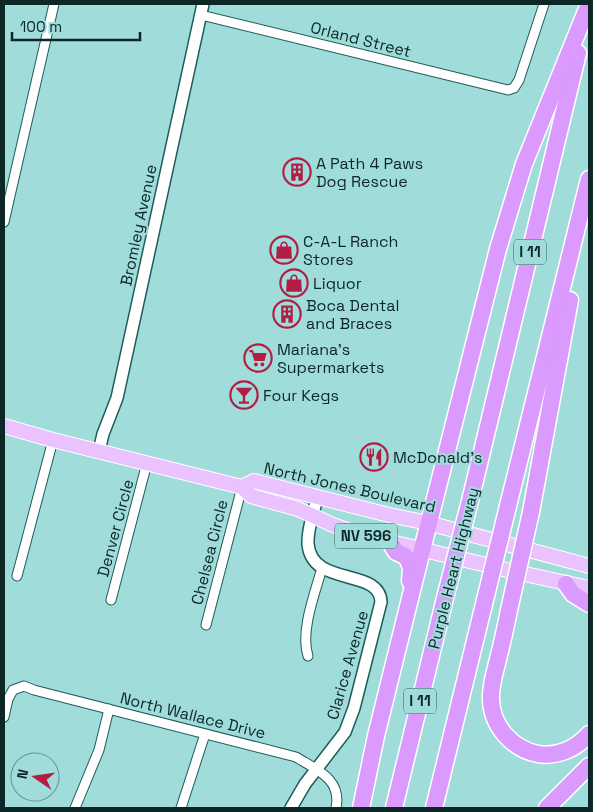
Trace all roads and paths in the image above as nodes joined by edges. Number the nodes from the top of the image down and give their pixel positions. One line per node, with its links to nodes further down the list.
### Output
1 (54, 4): 7 (street)
2 (544, 4): 4 (street, Orland Street)
3 (589, 5): 15 (highway); 39 (highway, Purple Heart Highway / I 11, bridge)
4 (202, 9): 10 (street, Bromley Avenue)
5 (589, 179): 40 (highway, I 11, bridge)
6 (589, 198): 31 (highway, bridge)
7 (4, 222)
8 (4, 426): 9 (main road, North Jones Boulevard)
9 (53, 440): 10 (main road, North Jones Boulevard); 20 (street)
10 (99, 451): 11 (main road, North Jones Boulevard)
11 (147, 463): 12 (main road, North Jones Boulevard); 24 (street, Denver Circle)
12 (242, 487): 13 (main road, North Jones Boulevard); 14 (main road, North Jones Boulevard); 26 (street, Chelsea Circle)
13 (318, 498): 14 (street); 15 (main road, North Jones Boulevard / NV 596)
14 (314, 515): 16 (main road, North Jones Boulevard / NV 596); 19 (street)
15 (428, 523): 17 (highway); 18 (main road, North Jones Boulevard / NV 596)
16 (390, 542): 17 (main road, North Jones Boulevard / NV 596); 22 (highway)
17 (422, 550): 21 (main road, North Jones Boulevard / NV 596); 22 (highway)
18 (589, 566)
19 (322, 568): 27 (street); 33 (street, Clarice Avenue)
20 (17, 576)
21 (566, 584): 23 (main road, NV 596); 25 (highway)
22 (412, 588): 38 (highway)
23 (589, 588)
24 (111, 600)
25 (589, 604)
26 (206, 625)
27 (308, 656)
28 (109, 709): 29 (street, North Wallace Drive); 30 (street, North Wallace Drive); 34 (street)
29 (4, 717)
30 (204, 734): 33 (street, North Wallace Drive); 35 (street)
31 (589, 734)
32 (589, 766): 41 (highway)
33 (317, 770): 36 (street, Clarice Avenue); 37 (street, North Wallace Drive)
34 (75, 808)
35 (181, 808)
36 (291, 808)
37 (336, 808)
38 (361, 808)
39 (394, 808)
40 (434, 808)
41 (547, 808)

